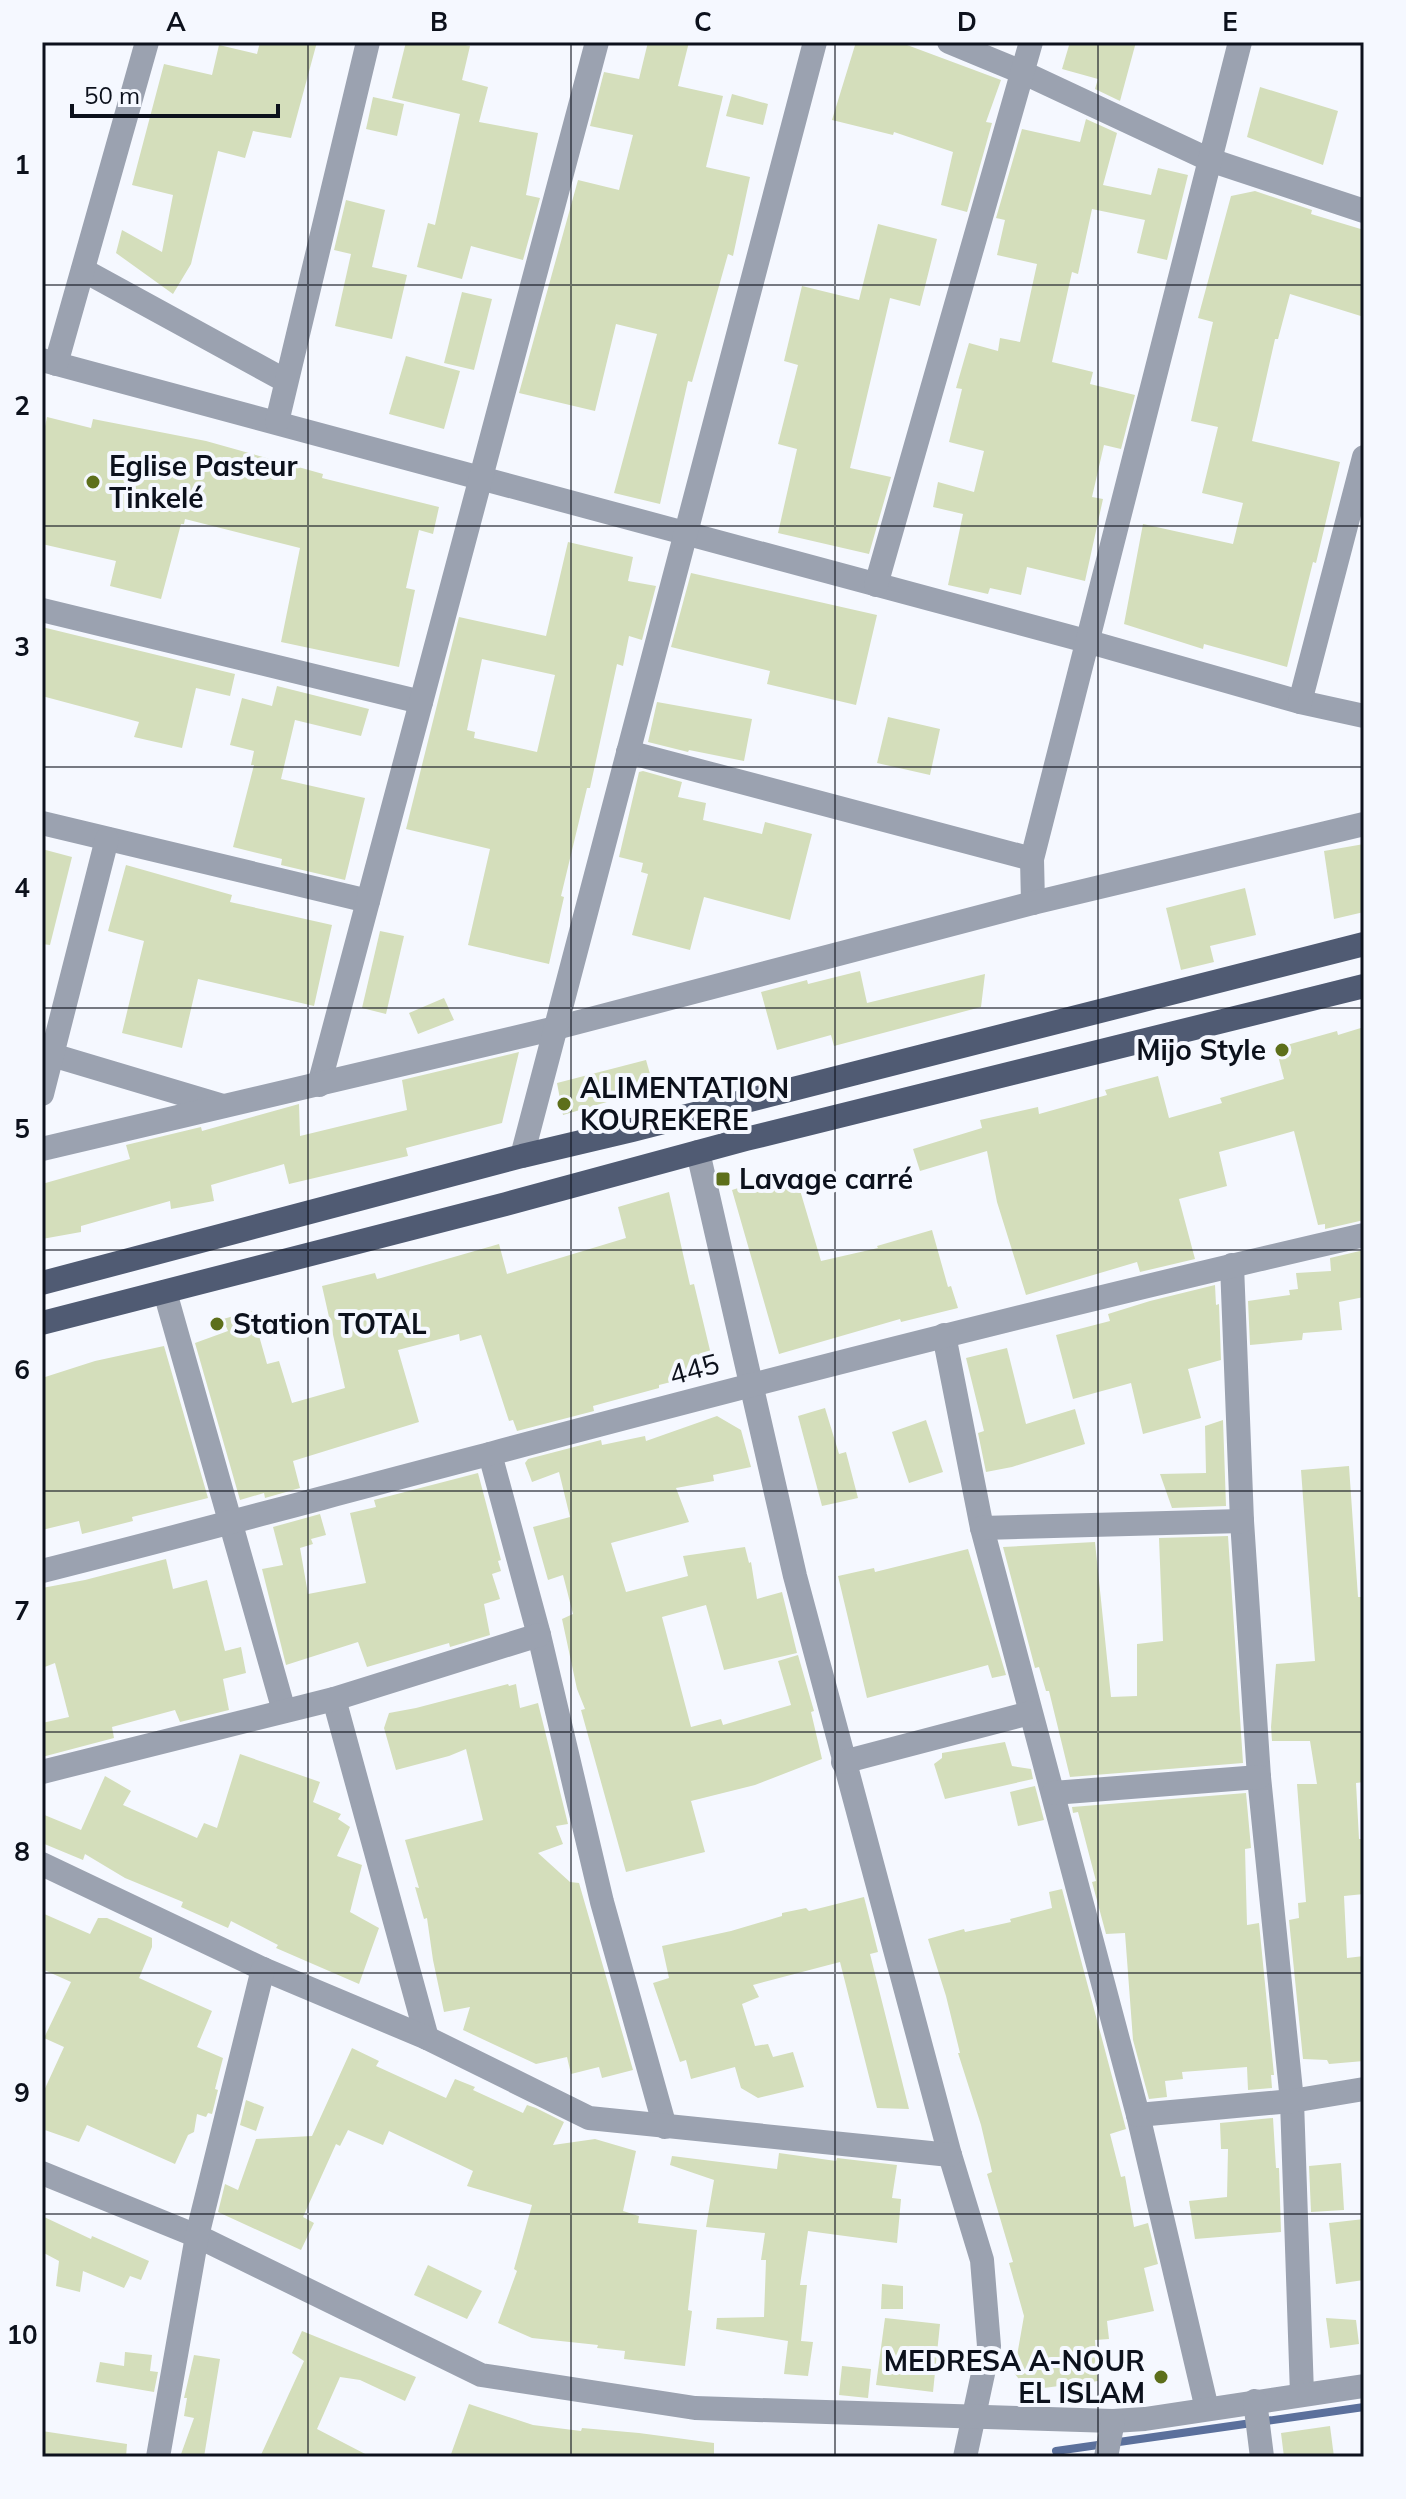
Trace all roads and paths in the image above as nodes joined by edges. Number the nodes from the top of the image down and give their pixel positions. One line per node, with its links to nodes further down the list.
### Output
1 (147, 42): 11 (street)
2 (368, 42): 13 (street)
3 (597, 42): 16 (street)
4 (815, 42): 17 (street)
5 (949, 42): 8 (street)
6 (1031, 42): 8 (street)
7 (1240, 42): 9 (street)
8 (1024, 73): 9 (street); 18 (street)
9 (1210, 160): 10 (street); 20 (street)
10 (1364, 211)
11 (83, 270): 12 (street); 13 (street)
12 (49, 362): 14 (street)
13 (286, 381): 14 (street)
14 (277, 422): 16 (street)
15 (1364, 457): 22 (street)
16 (481, 478): 17 (street); 21 (street)
17 (686, 534): 18 (street); 24 (street)
18 (876, 585): 20 (street)
19 (42, 610): 21 (street)
20 (1086, 641): 22 (street); 28 (street)
21 (421, 702): 29 (street)
22 (1300, 702): 23 (street)
23 (1364, 716)
24 (628, 752): 28 (street); 33 (street)
25 (42, 823): 27 (street)
26 (1364, 824): 30 (street)
27 (107, 839): 29 (street); 34 (street)
28 (1032, 859): 30 (street)
29 (368, 901): 35 (street)
30 (1033, 903): 33 (street)
31 (1364, 944): 40 (main road)
32 (1364, 986): 39 (main road)
33 (556, 1028): 35 (street); 40 (street)
34 (46, 1053): 36 (street); 37 (street)
35 (319, 1085): 37 (street)
36 (42, 1094)
37 (225, 1107): 38 (street)
38 (42, 1149)
39 (698, 1152): 44 (main road); 47 (street)
40 (522, 1156): 43 (main road)
41 (1364, 1235): 42 (street, 445)
42 (1232, 1265): 46 (street, 445); 49 (street)
43 (42, 1283)
44 (165, 1292): 45 (main road); 50 (street)
45 (42, 1323)
46 (944, 1335): 47 (street, 445); 51 (street)
47 (752, 1385): 48 (street, 445); 57 (street)
48 (490, 1454): 50 (street, 445); 53 (street)
49 (1242, 1521): 51 (street); 59 (street)
50 (232, 1524): 52 (street, 445); 55 (street)
51 (982, 1528): 56 (street)
52 (42, 1571)
53 (539, 1635): 54 (street); 67 (street)
54 (334, 1699): 55 (street); 63 (street)
55 (284, 1711): 58 (street)
56 (1030, 1713): 57 (street); 60 (street)
57 (843, 1762): 68 (street)
58 (42, 1772)
59 (1259, 1777): 60 (street); 65 (street)
60 (1053, 1793): 66 (street)
61 (42, 1864): 62 (street)
62 (263, 1969): 63 (street); 70 (street)
63 (427, 2038): 67 (street)
64 (1364, 2089): 65 (street)
65 (1292, 2101): 66 (street); 72 (street)
66 (1138, 2115): 74 (street)
67 (665, 2127): 68 (street)
68 (950, 2155): 75 (street)
69 (42, 2173): 70 (street)
70 (197, 2236): 75 (street); 77 (street)
71 (1364, 2386): 72 (street)
72 (1302, 2394): 73 (street)
73 (1255, 2401): 74 (street); 80 (street)
74 (1207, 2409): 76 (street)
75 (971, 2418): 76 (street); 78 (street)
76 (1113, 2421): 79 (street)
77 (158, 2457)
78 (965, 2457)
79 (1106, 2457)
80 (1262, 2457)

